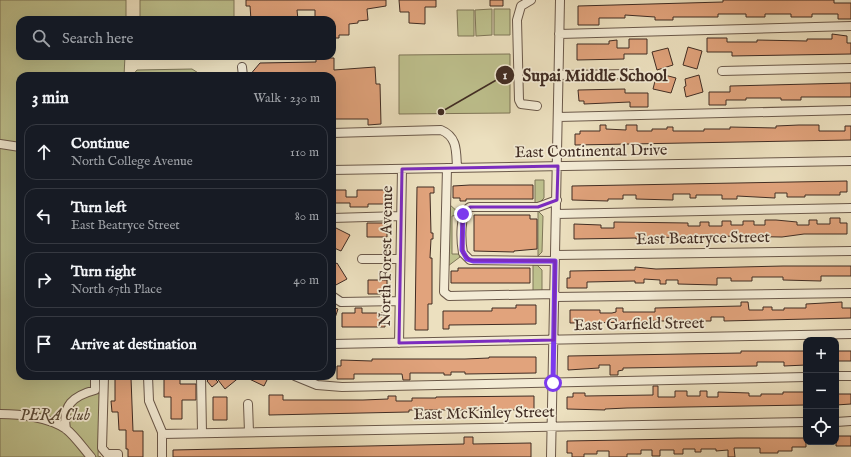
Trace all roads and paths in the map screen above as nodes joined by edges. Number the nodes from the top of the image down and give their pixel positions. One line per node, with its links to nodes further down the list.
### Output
1 (530, 0): 9 (street)
2 (560, 0): 4 (street)
3 (851, 26): 4 (street)
4 (559, 34): 8 (street)
5 (851, 68): 6 (street)
6 (722, 72)
7 (633, 74): 8 (street)
8 (558, 75): 11 (street)
9 (537, 106)
10 (851, 110): 11 (street)
11 (558, 117): 16 (street)
12 (336, 133): 18 (street)
13 (0, 144): 14 (street)
14 (16, 146)
15 (851, 161): 16 (street, East Continental Drive)
16 (558, 166): 18 (street, East Continental Drive); 21 (street)
17 (447, 168): 18 (street, East Continental Drive); 19 (street, East Continental Drive); 32 (street)
18 (457, 168)
19 (402, 169): 20 (street, East Continental Drive); 25 (street, North Forest Avenue)
20 (336, 170)
21 (557, 200): 22 (street); 24 (street)
22 (538, 207): 24 (street); 28 (street, East Beatryce Street)
23 (851, 208): 24 (street)
24 (556, 215): 28 (street)
25 (401, 216): 26 (street); 30 (street, North Forest Avenue)
26 (336, 218)
27 (851, 251): 28 (street, East Beatryce Street)
28 (555, 258): 32 (street)
29 (362, 259): 30 (street)
30 (400, 259): 34 (street, North Forest Avenue)
31 (851, 293): 32 (street)
32 (555, 296): 36 (street)
33 (336, 299): 34 (street)
34 (399, 301): 38 (street, North Forest Avenue)
35 (851, 334): 36 (street, East Garfield Street)
36 (554, 340): 38 (street, East Garfield Street); 47 (street)
37 (336, 344): 38 (street, East Garfield Street)
38 (398, 344)
39 (839, 376): 40 (street)
40 (851, 376)
41 (803, 377): 47 (street)
42 (95, 380): 54 (street)
43 (104, 380): 59 (street)
44 (148, 380): 57 (street)
45 (201, 380): 56 (street)
46 (306, 380): 47 (street)
47 (553, 383): 53 (street)
48 (248, 404): 55 (street)
49 (0, 414): 54 (street)
50 (851, 421): 52 (street)
51 (803, 422): 53 (street, East McKinley Street)
52 (839, 422)
53 (552, 426): 55 (street, East McKinley Street); 61 (street)
54 (66, 429): 58 (street)
55 (249, 432): 56 (street, East McKinley Street)
56 (202, 433): 57 (street, East McKinley Street)
57 (162, 434): 60 (street)
58 (90, 457)
59 (118, 457)
60 (162, 457)
61 (551, 457)

